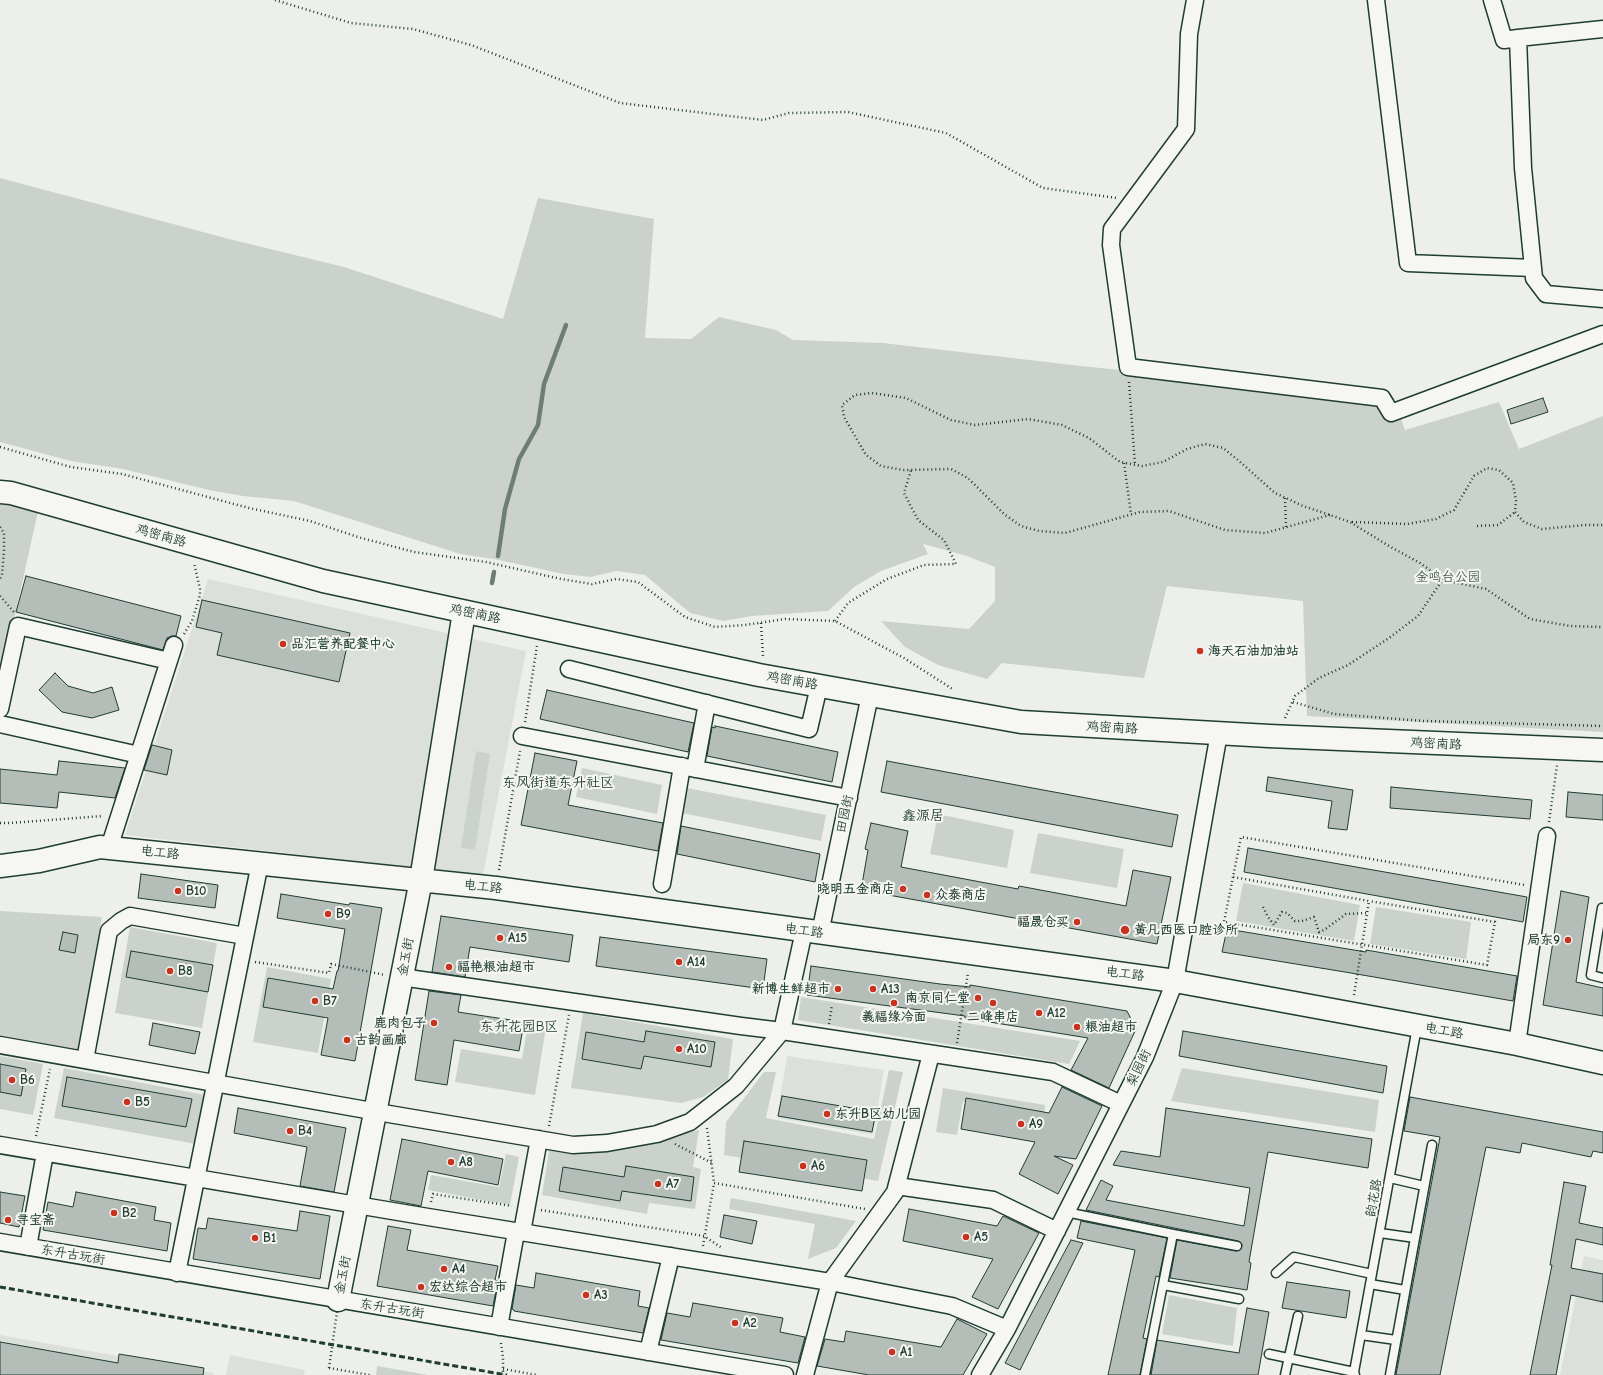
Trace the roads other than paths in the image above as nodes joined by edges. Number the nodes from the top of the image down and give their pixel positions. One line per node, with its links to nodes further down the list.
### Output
1 (1195, 0): 8 (street)
2 (1376, 0): 6 (street)
3 (1492, 0): 5 (street)
4 (1603, 28): 5 (street)
5 (1518, 38): 6 (street)
6 (1533, 268): 7 (street)
7 (1603, 299)
8 (1603, 334)
9 (0, 492): 10 (street, 鸡密南路)
10 (464, 612): 14 (street, 鸡密南路); 29 (street, 金玉街)
11 (174, 645): 12 (street)
12 (169, 661): 17 (street); 22 (street)
13 (569, 669): 16 (street)
14 (819, 686): 15 (street, 鸡密南路); 16 (street)
15 (870, 695): 19 (street, 鸡密南路); 24 (street, 田园街)
16 (707, 703): 23 (street)
17 (0, 709)
18 (0, 724): 22 (street)
19 (1218, 734): 21 (street, 鸡密南路); 36 (street, 梨园街)
20 (522, 736): 23 (street)
21 (1603, 750)
22 (139, 755): 26 (street)
23 (689, 767): 24 (street); 30 (street)
24 (849, 798): 32 (street, 田园街)
25 (1547, 836): 39 (street)
26 (109, 848): 27 (street, 电工路); 28 (street, 电工路)
27 (260, 863): 29 (street, 电工路); 33 (street)
28 (0, 866)
29 (421, 880): 32 (street, 电工路); 34 (street, 金玉街)
30 (662, 884)
31 (1602, 908): 35 (lane)
32 (812, 932): 36 (street, 电工路); 38 (street, 田园街)
33 (245, 936): 42 (street); 44 (street)
34 (401, 977): 38 (street); 46 (street, 金玉街)
35 (1603, 978)
36 (1176, 981): 37 (street, 电工路); 45 (street, 梨园街)
37 (1418, 1026): 39 (street, 电工路); 52 (lane, 韵花路)
38 (782, 1031): 41 (street); 47 (street)
39 (1518, 1044): 43 (street, 电工路)
40 (0, 1045): 42 (street)
41 (931, 1054): 45 (street); 53 (street)
42 (85, 1060): 44 (street)
43 (1603, 1063)
44 (215, 1083): 46 (street); 51 (street)
45 (1121, 1104): 56 (street, 梨园街)
46 (375, 1112): 47 (street); 55 (street, 金玉街)
47 (539, 1139): 58 (street)
48 (0, 1145): 50 (street)
49 (1432, 1145): 54 (lane)
50 (39, 1152): 51 (street); 64 (street)
51 (196, 1178): 55 (street); 66 (street)
52 (1390, 1178): 54 (lane); 59 (lane, 韵花路)
53 (897, 1186): 57 (street); 69 (street)
54 (1424, 1186): 61 (lane)
55 (357, 1205): 58 (street); 74 (street, 金玉街)
56 (1066, 1212): 57 (street, 梨园街); 60 (lane)
57 (1057, 1231): 77 (street, 梨园街)
58 (519, 1232): 65 (street); 76 (street)
59 (1380, 1233): 61 (lane); 68 (lane, 韵花路)
60 (1173, 1234): 63 (lane); 71 (lane)
61 (1415, 1238): 72 (lane)
62 (0, 1242): 64 (street, 东升古玩街)
63 (1237, 1246)
64 (28, 1247): 66 (street, 东升古玩街)
65 (671, 1256): 69 (street); 80 (street)
66 (177, 1272): 74 (street, 东升古玩街)
67 (1276, 1273): 68 (lane)
68 (1372, 1274): 70 (lane, 韵花路)
69 (830, 1282): 77 (street); 85 (street)
70 (1370, 1284): 72 (lane); 78 (lane, 韵花路)
71 (1163, 1285): 73 (lane); 87 (lane)
72 (1405, 1290): 79 (lane)
73 (1239, 1299)
74 (338, 1306): 76 (street, 东升古玩街)
75 (1298, 1316): 82 (lane)
76 (499, 1327): 80 (street, 东升古玩街)
77 (1007, 1330): 86 (street, 梨园街)
78 (1361, 1335): 79 (lane); 83 (lane, 韵花路)
79 (1396, 1340): 89 (lane)
80 (648, 1352): 84 (street, 东升古玩街)
81 (1269, 1354): 82 (lane)
82 (1288, 1358): 83 (lane); 88 (lane)
83 (1354, 1374)
84 (785, 1375)
85 (805, 1375)
86 (980, 1375)
87 (1145, 1375)
88 (1285, 1375)
89 (1390, 1375)

